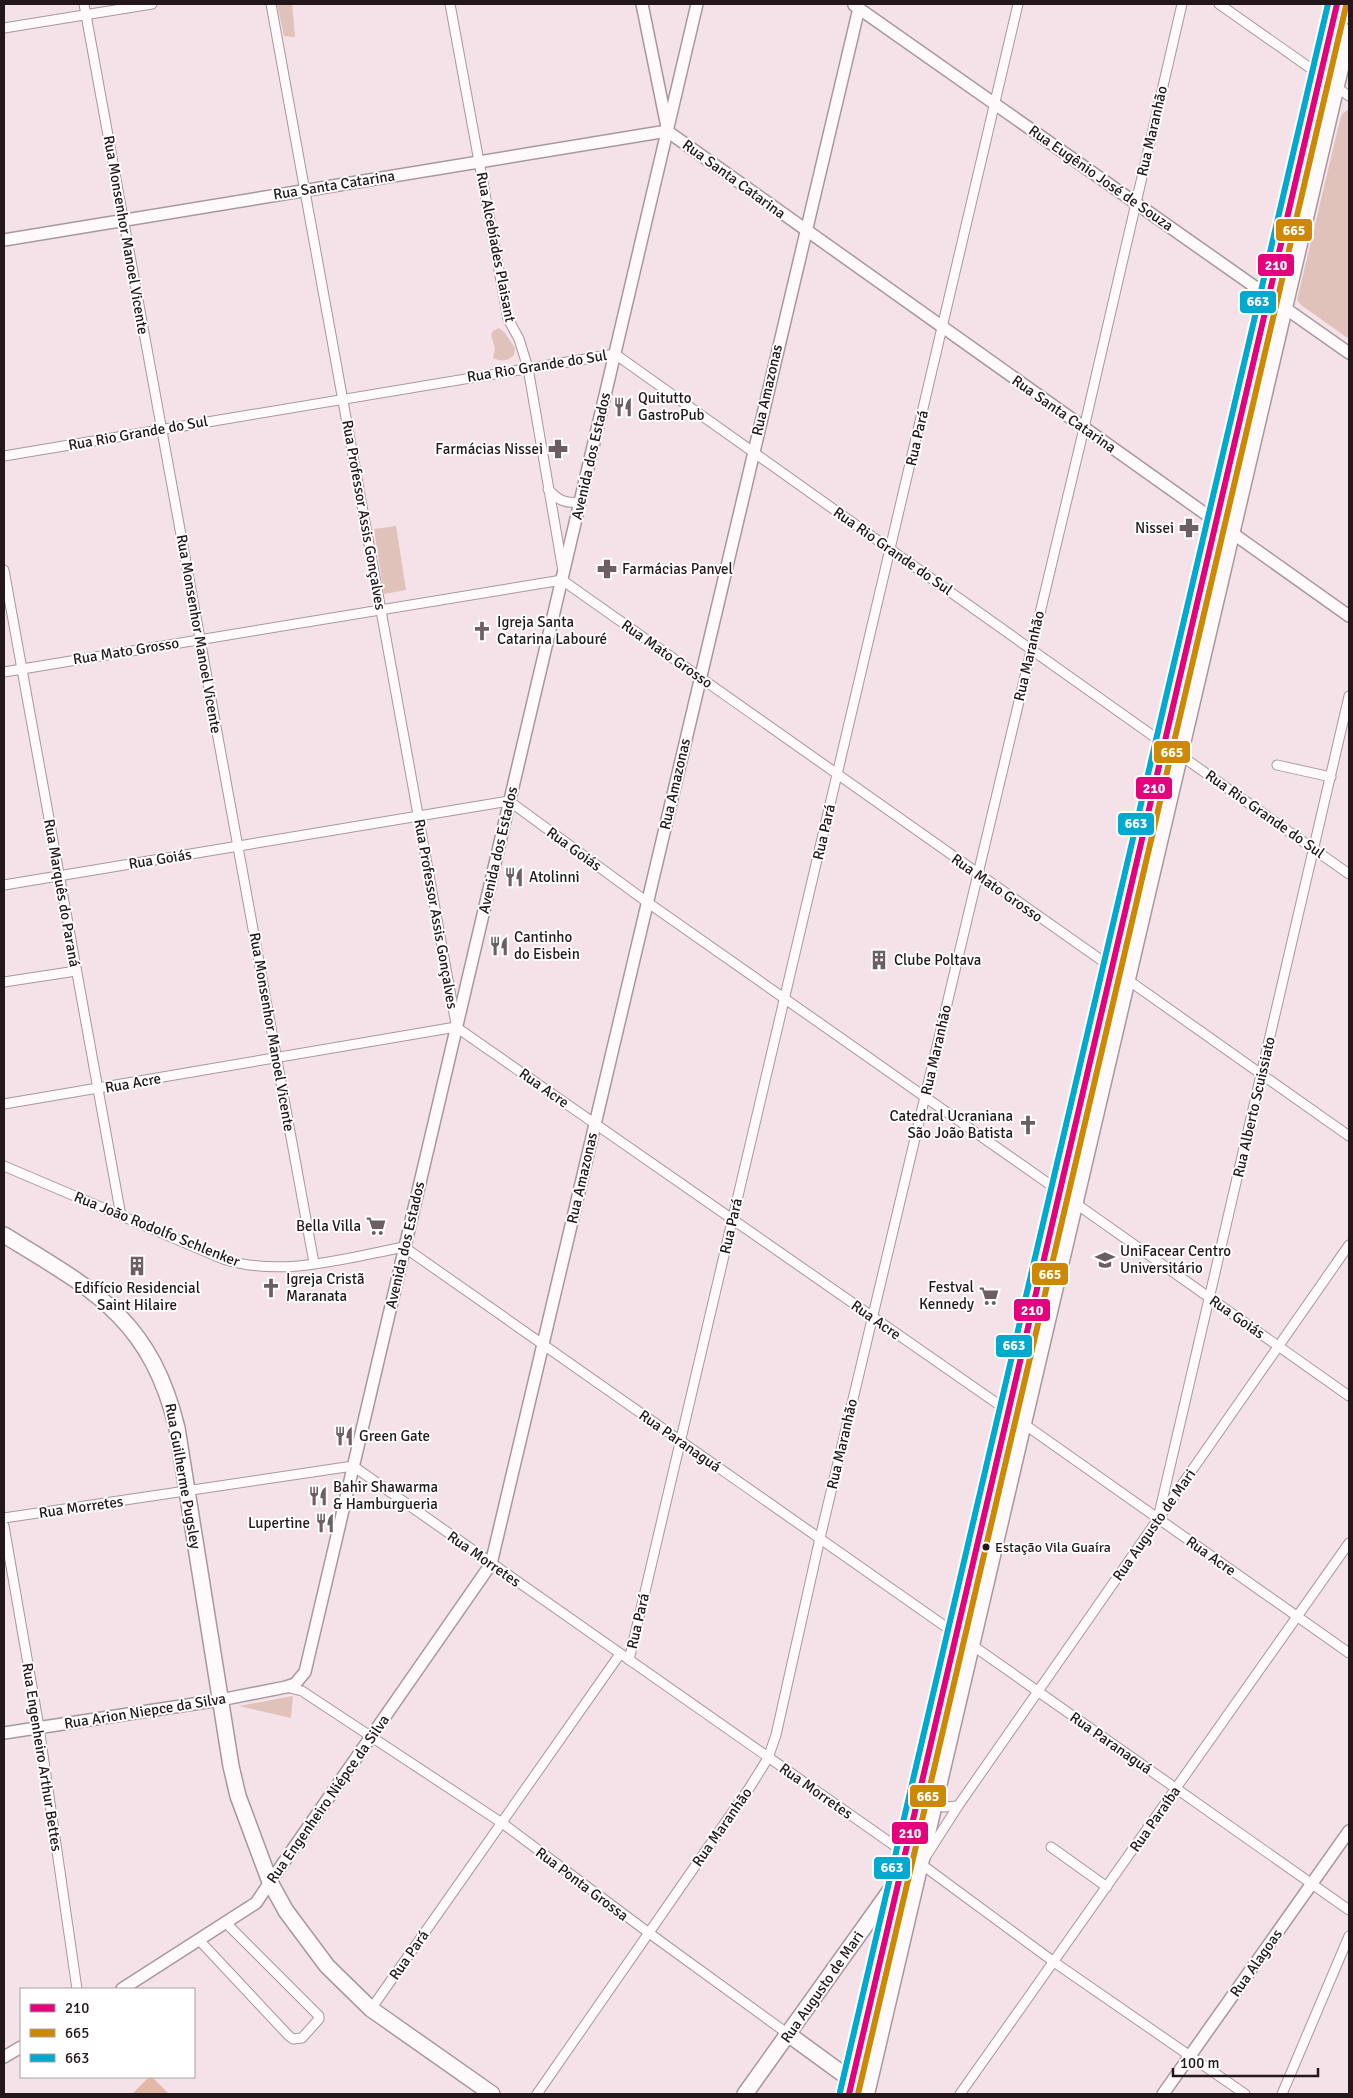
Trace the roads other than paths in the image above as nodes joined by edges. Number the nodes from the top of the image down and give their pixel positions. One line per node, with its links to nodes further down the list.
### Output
1 (84, 4): 12 (street, Rua Monsenhor Manoel Vicente)
2 (152, 4): 12 (street)
3 (271, 4): 21 (street, Rua Professor Assis Gonçalves)
4 (450, 4): 20 (street, Rua Alcebíades Plaisant)
5 (642, 4): 19 (street)
6 (697, 4): 19 (street, Avenida dos Estados)
7 (1018, 4): 18 (street, Rua Pará)
8 (1182, 4): 22 (street, Rua Maranhão)
9 (1219, 4): 15 (street)
10 (1336, 4): 15 (main road)
11 (857, 5): 18 (street, Rua Eugênio José de Souza); 24 (street, Rua Amazonas)
12 (86, 15): 13 (street); 23 (street, Rua Monsenhor Manoel Vicente)
13 (4, 28)
14 (1349, 32): 16 (main road)
15 (1320, 75): 26 (main road)
16 (1336, 87): 17 (street); 27 (main road)
17 (1349, 96)
18 (996, 104): 22 (street, Rua Eugênio José de Souza); 28 (street, Rua Pará)
19 (667, 131): 20 (street, Rua Santa Catarina); 24 (street, Rua Santa Catarina); 30 (street, Avenida dos Estados)
20 (478, 161): 21 (street, Rua Santa Catarina); 31 (street, Rua Alcebíades Plaisant)
21 (304, 190): 23 (street, Rua Santa Catarina); 32 (street, Rua Professor Assis Gonçalves)
22 (1136, 203): 26 (street, Rua Eugênio José de Souza); 35 (street, Rua Maranhão)
23 (124, 220): 25 (street, Rua Santa Catarina); 36 (street, Rua Monsenhor Manoel Vicente)
24 (805, 230): 28 (street, Rua Santa Catarina); 37 (street, Rua Amazonas)
25 (4, 240)
26 (1268, 296): 27 (street, Rua Eugênio José de Souza); 33 (main road)
27 (1284, 308): 29 (street, Rua Eugênio José de Souza); 34 (main road)
28 (943, 327): 35 (street, Rua Santa Catarina); 43 (street, Rua Pará)
29 (1349, 353)
30 (615, 354): 31 (street, Rua Rio Grande do Sul); 37 (street, Rua Rio Grande do Sul); 40 (street, Avenida dos Estados)
31 (528, 368): 32 (street, Rua Rio Grande do Sul); 39 (street, Rua Alcebíades Plaisant)
32 (342, 399): 36 (street, Rua Rio Grande do Sul); 46 (street, Rua Professor Assis Gonçalves)
33 (1242, 408): 34 (main road); 41 (main road)
34 (1259, 416): 42 (main road)
35 (1084, 428): 41 (street, Rua Santa Catarina); 49 (street, Rua Maranhão)
36 (162, 429): 38 (street, Rua Rio Grande do Sul); 48 (street, Rua Monsenhor Manoel Vicente)
37 (753, 453): 43 (street, Rua Rio Grande do Sul); 52 (street, Rua Amazonas)
38 (4, 456)
39 (548, 488): 40 (street); 45 (street, Rua Alcebíades Plaisant)
40 (580, 502): 45 (street, Avenida dos Estados)
41 (1215, 521): 42 (street, Rua Santa Catarina); 54 (main road)
42 (1232, 533): 47 (street, Rua Santa Catarina); 55 (main road)
43 (891, 549): 49 (street, Rua Rio Grande do Sul); 57 (street, Rua Pará)
44 (4, 570): 50 (street, Rua Marquês do Paraná)
45 (562, 576): 46 (street, Rua Mato Grosso); 52 (street, Rua Mato Grosso); 59 (street, Avenida dos Estados)
46 (380, 609): 48 (street, Rua Mato Grosso); 60 (street, Rua Professor Assis Gonçalves)
47 (1349, 616)
48 (200, 639): 50 (street, Rua Mato Grosso); 61 (street, Rua Monsenhor Manoel Vicente)
49 (1031, 649): 54 (street, Rua Rio Grande do Sul); 63 (street, Rua Maranhão)
50 (22, 669): 51 (street, Rua Mato Grosso); 65 (street, Rua Marquês do Paraná)
51 (4, 672)
52 (700, 677): 57 (street, Rua Mato Grosso); 67 (street, Rua Amazonas)
53 (1349, 696): 58 (street, Rua Alberto Scuissiato)
54 (1164, 743): 68 (main road)
55 (1180, 755): 62 (street, Rua Rio Grande do Sul); 70 (main road)
56 (1277, 764): 58 (street)
57 (838, 775): 63 (street, Rua Mato Grosso); 72 (street, Rua Pará)
58 (1330, 777): 62 (street, Rua Alberto Scuissiato)
59 (509, 801): 60 (street, Rua Goiás); 67 (street, Rua Goiás); 73 (street, Avenida dos Estados)
60 (418, 817): 61 (street, Rua Goiás); 73 (street, Rua Professor Assis Gonçalves)
61 (238, 846): 65 (street, Rua Goiás); 74 (street, Rua Monsenhor Manoel Vicente)
62 (1314, 849): 64 (street, Rua Rio Grande do Sul); 75 (street, Rua Alberto Scuissiato)
63 (978, 874): 68 (street, Rua Mato Grosso); 79 (street, Rua Maranhão)
64 (1349, 874)
65 (59, 876): 66 (street, Rua Goiás); 69 (street, Rua Marquês do Paraná)
66 (4, 885)
67 (647, 902): 72 (street, Rua Goiás); 81 (street, Rua Amazonas)
68 (1111, 967): 76 (main road)
69 (76, 971): 71 (street); 77 (street, Rua Marquês do Paraná)
70 (1128, 980): 75 (street); 78 (main road)
71 (4, 982)
72 (785, 998): 79 (street, Rua Goiás); 87 (street, Rua Pará)
73 (456, 1027): 74 (street, Rua Acre); 81 (street, Rua Acre); 90 (street, Avenida dos Estados)
74 (276, 1059): 77 (street, Rua Acre); 91 (street, Rua Monsenhor Manoel Vicente)
75 (1262, 1075): 82 (street); 92 (street, Rua Alberto Scuissiato)
76 (1085, 1080): 78 (main road); 84 (main road)
77 (97, 1088): 80 (street, Rua Acre); 86 (street, Rua Marquês do Paraná)
78 (1101, 1092): 85 (main road)
79 (925, 1097): 84 (street, Rua Goiás); 93 (street, Rua Maranhão)
80 (4, 1104)
81 (594, 1123): 87 (street, Rua Acre); 94 (street, Rua Amazonas)
82 (1349, 1136)
83 (4, 1166): 86 (street, Rua João Rodolfo Schlenker)
84 (1059, 1191): 97 (main road)
85 (1075, 1203): 92 (street, Rua Goiás); 98 (main road)
86 (121, 1216): 91 (street, Rua João Rodolfo Schlenker)
87 (733, 1218): 93 (street, Rua Acre); 99 (street, Rua Pará)
88 (4, 1235): 103 (main road, Rua Guilherme Pugsley)
89 (1349, 1245): 95 (street, Rua Augusto de Mari)
90 (404, 1247): 91 (street, Rua João Rodolfo Schlenker); 94 (street, Rua Paranaguá); 100 (street, Avenida dos Estados)
91 (314, 1263)
92 (1210, 1298): 95 (street, Rua Goiás); 105 (street, Rua Alberto Scuissiato)
93 (872, 1317): 97 (street, Rua Acre); 107 (street, Rua Maranhão)
94 (542, 1344): 99 (street, Rua Paranaguá); 109 (street, Rua Amazonas)
95 (1278, 1346): 96 (street, Rua Goiás); 105 (street, Rua Augusto de Mari)
96 (1349, 1396)
97 (1008, 1411): 101 (main road)
98 (1024, 1424): 102 (main road); 105 (street, Rua Acre)
99 (681, 1441): 107 (street, Rua Paranaguá); 115 (street, Rua Pará)
100 (353, 1466): 103 (street, Rua Morretes); 109 (street, Rua Morretes); 116 (street, Avenida dos Estados)
101 (993, 1474): 102 (main road); 111 (main road)
102 (1011, 1478): 112 (main road)
103 (187, 1491): 104 (street, Rua Morretes); 118 (main road, Rua Guilherme Pugsley)
104 (4, 1518)
105 (1158, 1519): 110 (street, Rua Acre); 117 (street, Rua Augusto de Mari)
106 (4, 1526): 119 (street, Rua Engenheiro Arthur Bettes)
107 (820, 1538): 111 (street, Rua Paranaguá); 122 (street, Rua Maranhão)
108 (1349, 1543): 110 (street, Rua Paraíba)
109 (490, 1564): 114 (street, Rua Morretes); 121 (street, Rua Engenheiro Niépce da Silva)
110 (1297, 1616): 113 (street, Rua Acre); 123 (street, Rua Paraíba)
111 (956, 1634): 129 (main road)
112 (972, 1645): 117 (street, Rua Paranaguá); 124 (main road)
113 (1349, 1653)
114 (620, 1654): 115 (street, Rua Morretes); 126 (street, Rua Pará)
115 (629, 1660): 122 (street, Rua Morretes)
116 (286, 1687): 118 (street, Rua Arion Niepce da Silva); 121 (street, Rua Ponta Grossa)
117 (1038, 1691): 123 (street, Rua Paranaguá); 125 (street, Rua Augusto de Mari)
118 (220, 1700): 119 (street, Rua Arion Niepce da Silva); 132 (main road, Rua Guilherme Pugsley)
119 (39, 1727): 120 (street, Rua Arion Niepce da Silva); 144 (street, Rua Engenheiro Arthur Bettes)
120 (4, 1733)
121 (371, 1736): 126 (street, Rua Ponta Grossa); 132 (street, Rua Engenheiro Niépce da Silva)
122 (768, 1758): 129 (street, Rua Morretes); 140 (street, Rua Maranhão)
123 (1176, 1788): 133 (street, Rua Paranaguá); 134 (street, Rua Paraíba)
124 (935, 1803): 125 (street); 130 (main road)
125 (958, 1806): 130 (street, Rua Augusto de Mari)
126 (502, 1823): 140 (street, Rua Ponta Grossa); 146 (street, Rua Pará)
127 (1349, 1831): 133 (street, Rua Alagoas)
128 (1051, 1847): 134 (street)
129 (905, 1852): 131 (main road)
130 (921, 1864): 138 (main road); 143 (street)
131 (899, 1879): 136 (main road, Rua Augusto de Mari); 137 (main road)
132 (270, 1882): 139 (street, Rua Engenheiro Niépce da Silva); 146 (main road, Rua Guilherme Pugsley)
133 (1312, 1884): 135 (street, Rua Paranaguá); 150 (street, Rua Alagoas)
134 (1107, 1887): 143 (street, Rua Paraíba)
135 (1349, 1910)
136 (875, 1912): 137 (main road); 147 (main road, Rua Augusto de Mari)
137 (890, 1916): 138 (main road); 151 (main road)
138 (907, 1920): 152 (main road)
139 (227, 1924): 142 (street, Rua Engenheiro Niépce da Silva); 142 (street)
140 (649, 1933): 147 (street, Rua Ponta Grossa); 154 (street, Rua Maranhão)
141 (1349, 1936): 159 (street)
142 (199, 1940): 145 (street, Rua Engenheiro Niépce da Silva)
143 (1054, 1962): 150 (street); 156 (street, Rua Paraíba)
144 (77, 1988)
145 (124, 1988)
146 (371, 2009): 153 (main road, Rua Guilherme Pugsley)
147 (788, 2034): 151 (main road, Rua Ponta Grossa); 155 (main road, Rua Augusto de Mari)
148 (20, 2048): 149 (street)
149 (4, 2057)
150 (1190, 2057): 157 (street, Rua Alagoas); 158 (street)
151 (850, 2087): 152 (main road, Rua Ponta Grossa)
152 (868, 2093)
153 (492, 2094)
154 (537, 2094)
155 (745, 2094)
156 (960, 2094)
157 (1163, 2094)
158 (1245, 2094)
159 (1282, 2094)

